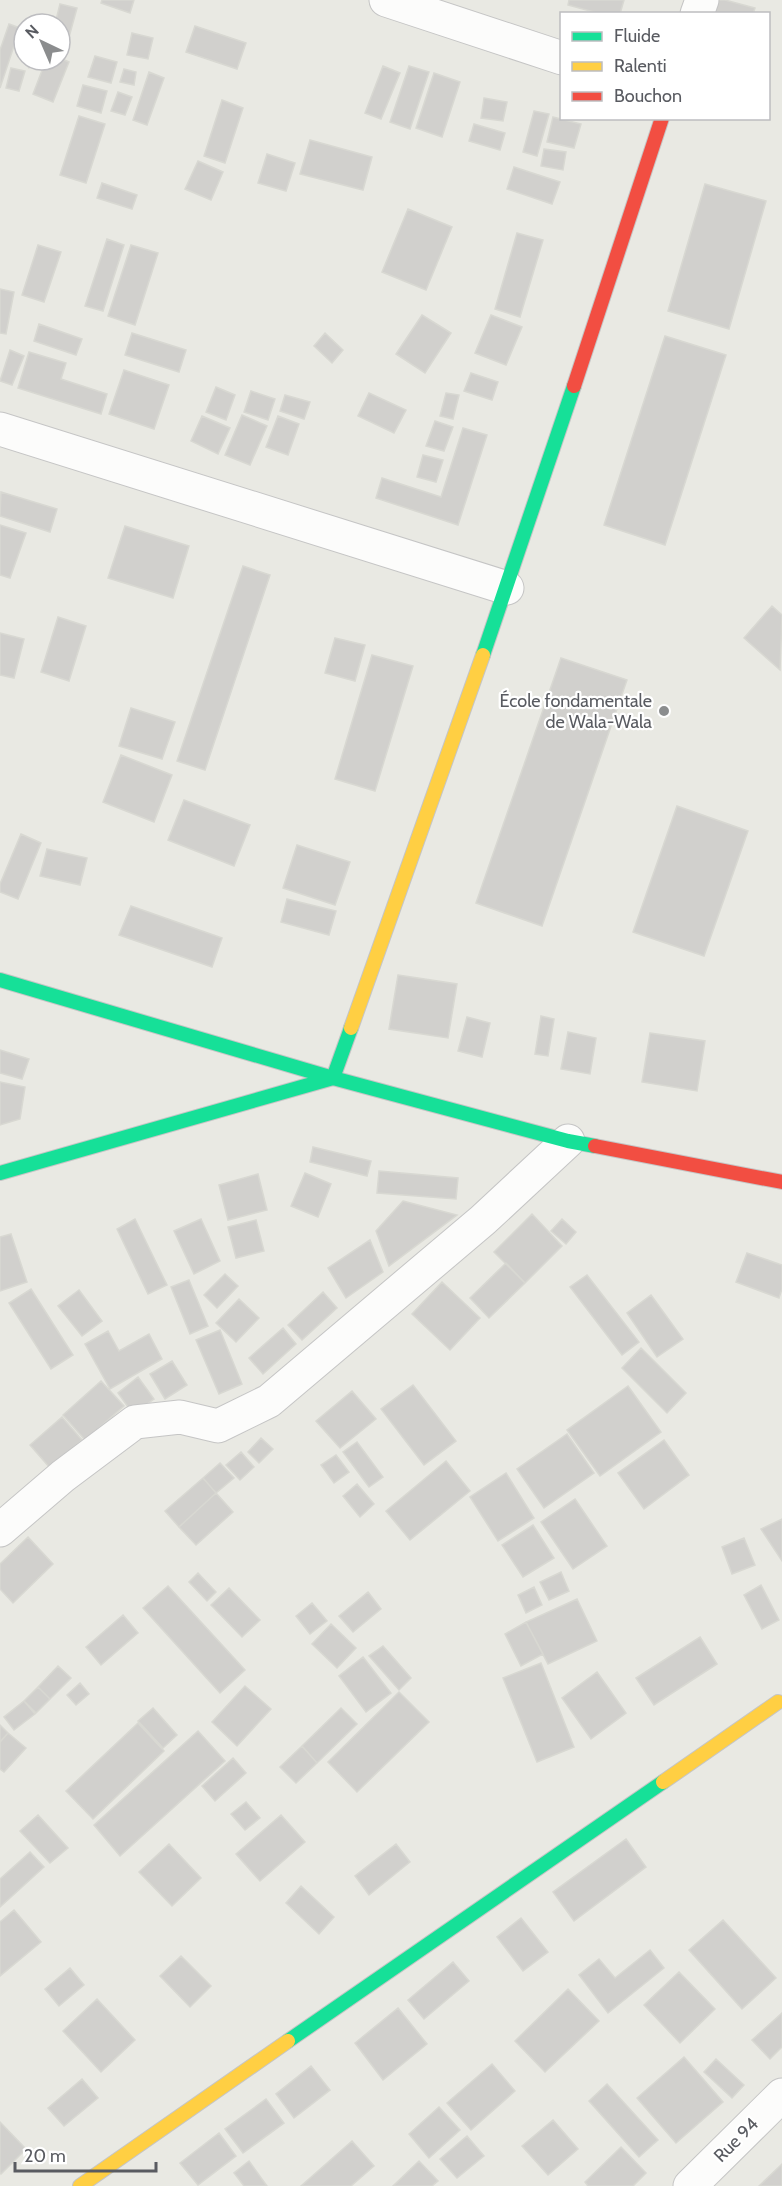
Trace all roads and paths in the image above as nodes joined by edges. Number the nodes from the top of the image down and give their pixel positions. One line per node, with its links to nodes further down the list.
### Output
1 (386, 0): 2 (street)
2 (560, 58)
3 (662, 120): 5 (street)
4 (0, 429): 5 (street)
5 (507, 588): 7 (street)
6 (0, 980): 7 (street)
7 (333, 1078): 8 (street); 9 (street)
8 (568, 1141): 10 (street); 11 (street)
9 (0, 1173)
10 (782, 1182)
11 (0, 1530)
12 (778, 1702): 14 (street)
13 (782, 2095): 15 (street, Rue 94)
14 (80, 2186)
15 (690, 2186)

